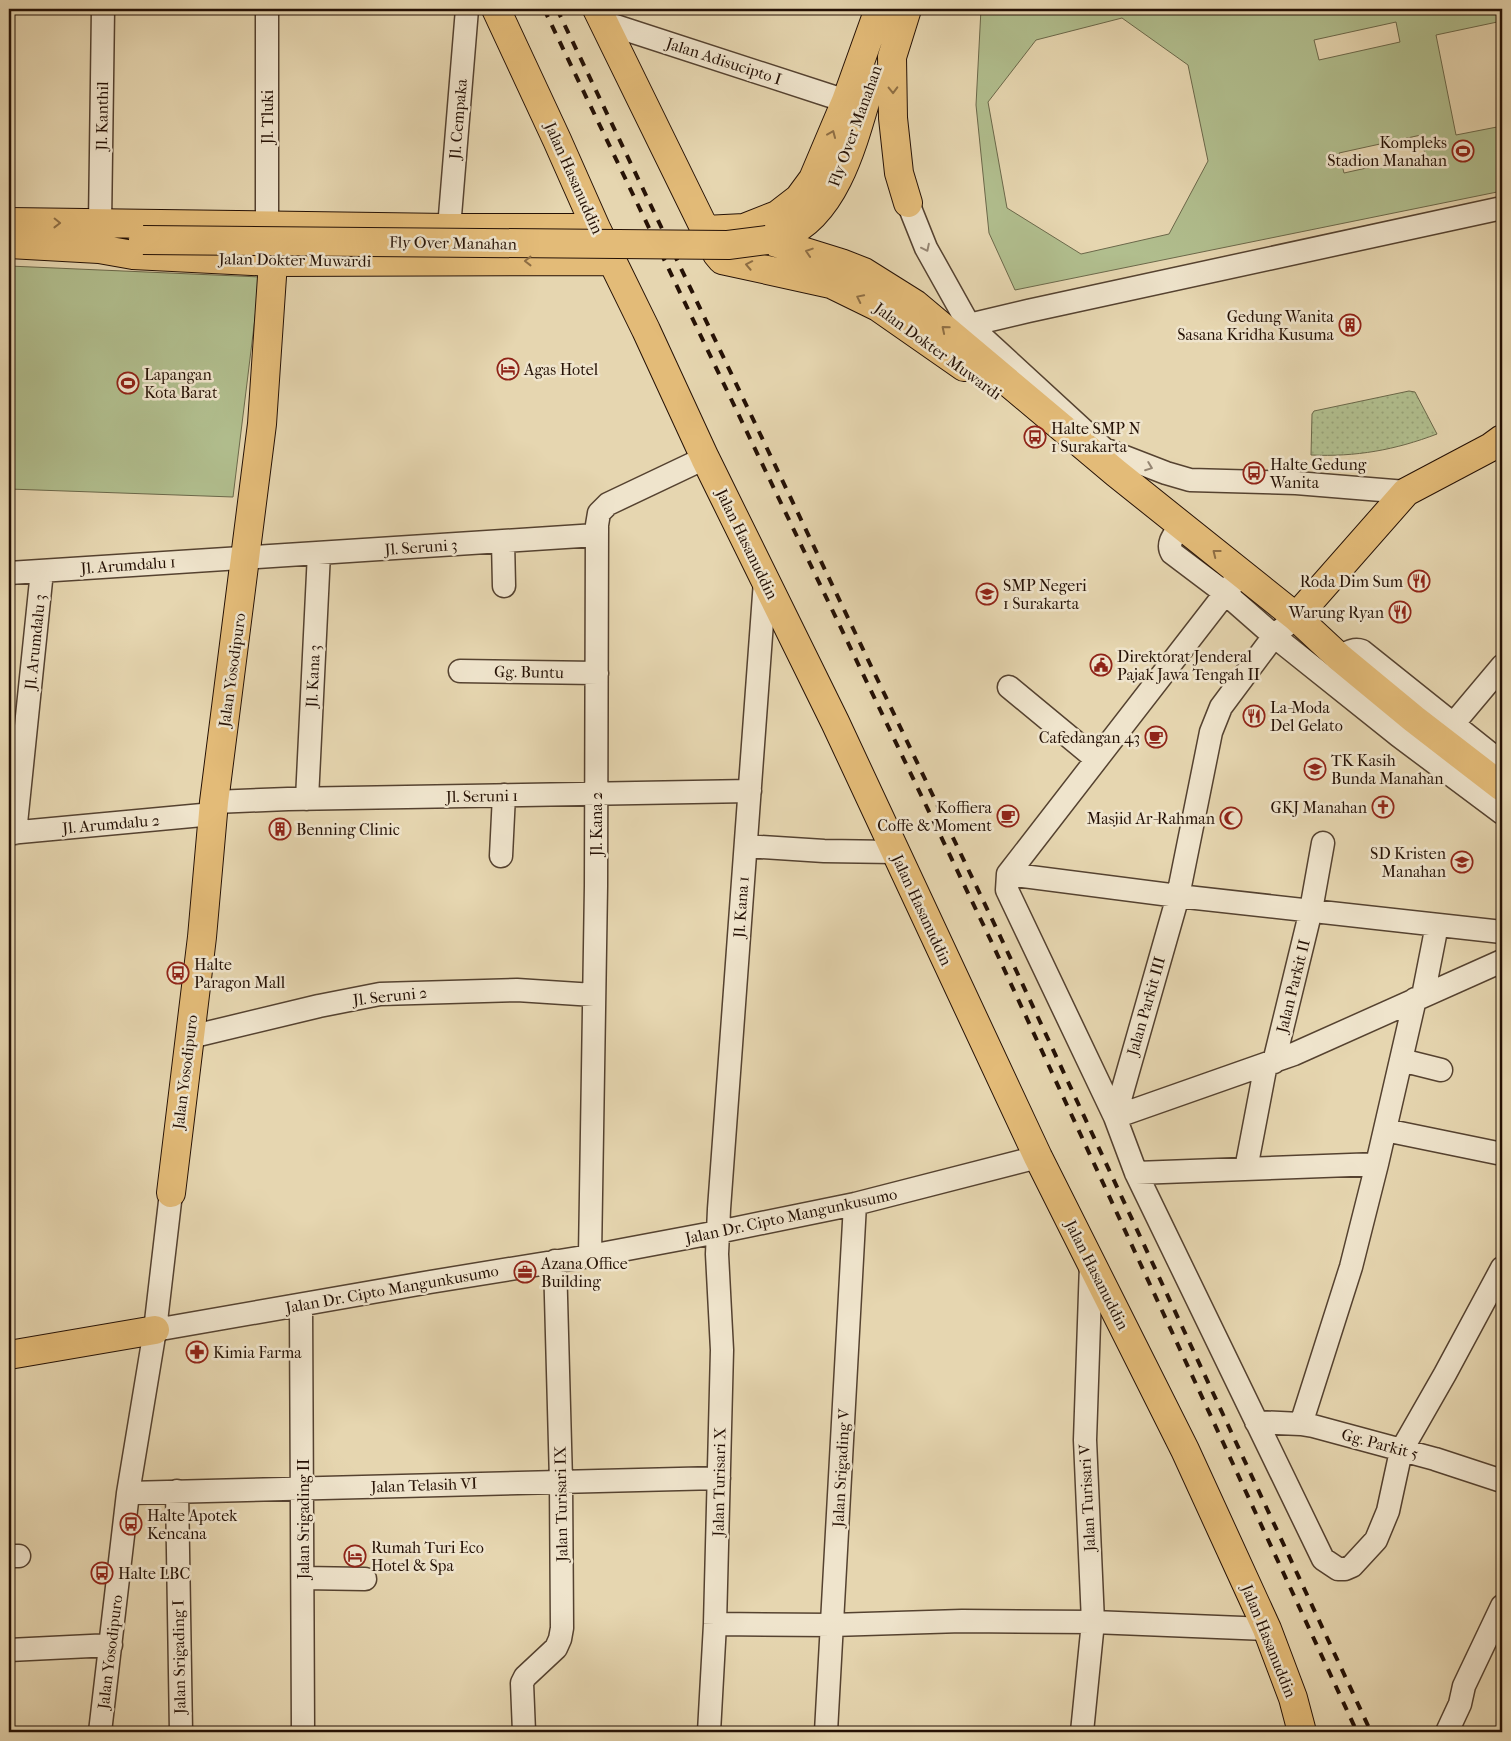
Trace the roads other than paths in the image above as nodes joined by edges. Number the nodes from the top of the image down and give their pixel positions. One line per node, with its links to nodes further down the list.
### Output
1 (103, 9): 17 (street, Jl. Kanthil)
2 (267, 9): 13 (street, Jl. Tluki)
3 (467, 9): 14 (street, Jl. Cempaka)
4 (496, 9): 15 (main road, Jalan Hasanuddin)
5 (879, 9): 9 (main road)
6 (895, 9): 18 (main road, Fly Over Manahan)
7 (906, 9): 10 (main road, one-way to 10)
8 (600, 15): 9 (street, Jalan Adisucipto I); 16 (main road)
9 (846, 101): 16 (main road, one-way to 9)
10 (908, 203): 22 (street, one-way to 22)
11 (1502, 208): 22 (street)
12 (9, 222): 17 (main road, Jalan Dokter Muwardi, one-way to 17)
13 (267, 226): 14 (main road, Jalan Dokter Muwardi); 17 (main road, Jalan Dokter Muwardi)
14 (449, 228): 15 (main road, Jalan Dokter Muwardi)
15 (596, 228): 20 (main road, Jalan Hasanuddin)
16 (705, 230): 25 (main road, Jalan Dokter Muwardi, one-way to 16)
17 (102, 232): 18 (main road, Fly Over Manahan, bridge); 19 (main road, Jalan Dokter Muwardi); 21 (main road, Jalan Dokter Muwardi)
18 (767, 240): 25 (main road, Fly Over Manahan, one-way to 18)
19 (9, 244)
20 (611, 261): 21 (main road, Jalan Dokter Muwardi, one-way to 21); 24 (main road, Jalan Hasanuddin)
21 (273, 262): 30 (main road, Jalan Yosodipuro)
22 (969, 325): 26 (street, one-way to 26)
23 (1499, 447): 26 (main road)
24 (705, 458): 27 (street, Jl. Kana 2); 33 (main road, Jalan Hasanuddin)
25 (1116, 473): 34 (main road, Fly Over Manahan)
26 (1406, 492): 36 (main road)
27 (596, 536): 28 (street, Jl. Seruni 3); 40 (street, Jl. Kana 2)
28 (503, 541): 29 (street, Jl. Seruni 3); 35 (street)
29 (319, 553): 30 (street, Jl. Seruni 3); 53 (street, Jl. Kana 3)
30 (247, 557): 31 (street, Jl. Arumdalu 1); 54 (main road, Jalan Yosodipuro)
31 (42, 571): 32 (street, Jl. Arumdalu 1); 45 (street, Jl. Arumdalu 3)
32 (9, 573)
33 (765, 581): 50 (street, Jl. Kana 1); 59 (main road, Jalan Hasanuddin)
34 (1233, 583): 36 (main road, Fly Over Manahan); 37 (street); 46 (street)
35 (504, 586)
36 (1296, 617): 37 (street, Jalan Parkit III); 41 (main road, Fly Over Manahan)
37 (1274, 636): 43 (street); 62 (street, Jalan Parkit III)
38 (1502, 666): 44 (street)
39 (460, 671): 40 (street, Gg. Buntu)
40 (597, 673): 51 (street, Jl. Kana 2)
41 (1388, 685): 43 (main road, Fly Over Manahan); 44 (street)
42 (1009, 687): 46 (street)
43 (1406, 728): 44 (main road, Fly Over Manahan); 48 (street)
44 (1446, 732): 48 (main road, Fly Over Manahan)
45 (16, 744): 56 (street, Jl. Arumdalu 3)
46 (1096, 759): 61 (street)
47 (1502, 763): 48 (street)
48 (1471, 764): 49 (main road, Fly Over Manahan); 55 (street)
49 (1502, 787)
50 (750, 791): 51 (street, Jl. Seruni 1); 58 (street, Jl. Kana 1)
51 (596, 793): 52 (street, Jl. Seruni 1); 67 (street, Jl. Kana 2)
52 (504, 795): 53 (street, Jl. Seruni 1); 60 (street)
53 (308, 799): 54 (street, Jl. Seruni 1)
54 (214, 808): 56 (street, Jl. Arumdalu 2); 69 (main road, Jalan Yosodipuro)
55 (1502, 813)
56 (12, 833)
57 (1324, 842): 63 (street, Jalan Parkit II)
58 (746, 846): 59 (street); 82 (street, Jl. Kana 1)
59 (895, 852): 76 (main road, Jalan Hasanuddin)
60 (501, 856)
61 (1008, 874): 62 (street); 73 (street)
62 (1178, 896): 63 (street); 73 (street, Jalan Parkit III)
63 (1311, 910): 64 (street); 71 (street, Jalan Parkit II)
64 (1437, 925): 65 (street); 68 (street)
65 (1502, 932)
66 (1502, 961): 68 (street)
67 (594, 995): 69 (street, Jl. Seruni 2); 83 (street, Jl. Kana 2)
68 (1419, 998): 70 (street); 71 (street)
69 (190, 1037): 80 (main road, Jalan Yosodipuro)
70 (1401, 1060): 72 (street); 74 (street)
71 (1270, 1063): 73 (street); 78 (street, Jalan Parkit II)
72 (1441, 1070)
73 (1115, 1117): 79 (street)
74 (1385, 1130): 75 (street); 77 (street)
75 (1502, 1154)
76 (1038, 1156): 81 (street, Jalan Dr. Cipto Mangunkusumo); 85 (main road, Jalan Hasanuddin)
77 (1377, 1164): 78 (street); 91 (street)
78 (1246, 1169): 79 (street)
79 (1136, 1173): 90 (street)
80 (171, 1194): 88 (street, Jalan Yosodipuro)
81 (855, 1204): 82 (street, Jalan Dr. Cipto Mangunkusumo); 104 (street, Jalan Srigading V)
82 (718, 1232): 83 (street, Jalan Dr. Cipto Mangunkusumo); 93 (street, Jalan Turisari X)
83 (590, 1256): 84 (street, Jalan Dr. Cipto Mangunkusumo)
84 (555, 1261): 87 (street, Jalan Dr. Cipto Mangunkusumo); 94 (street, Jalan Turisari IX)
85 (1091, 1264): 102 (street, Jalan Turisari V); 105 (main road, Jalan Hasanuddin)
86 (1502, 1268): 92 (street)
87 (301, 1305): 88 (street, Jalan Dr. Cipto Mangunkusumo); 96 (street, Jalan Srigading II)
88 (155, 1330): 89 (main road, Jalan Dr. Cipto Mangunkusumo); 98 (street, Jalan Yosodipuro)
89 (9, 1354)
90 (1256, 1422): 91 (street, Gg. Parkit 5); 92 (street)
91 (1301, 1424): 92 (street, Gg. Parkit 5)
92 (1401, 1451): 95 (street, Gg. Parkit 5)
93 (719, 1478): 94 (street, Jalan Telasih VI); 103 (street, Jalan Turisari X)
94 (561, 1481): 96 (street, Jalan Telasih VI); 111 (street, Jalan Turisari IX)
95 (1502, 1481)
96 (303, 1488): 97 (street, Jalan Telasih VI); 99 (street, Jalan Srigading II)
97 (177, 1491): 98 (street, Jalan Telasih VI); 109 (street, Jalan Srigading I)
98 (128, 1492): 106 (street, Jalan Yosodipuro)
99 (303, 1578): 100 (street); 110 (street, Jalan Srigading II)
100 (365, 1579)
101 (1502, 1621): 116 (street)
102 (1093, 1622): 104 (street); 105 (street); 114 (street, Jalan Turisari V)
103 (715, 1624): 104 (street); 112 (street, Jalan Turisari X)
104 (832, 1625): 113 (street, Jalan Srigading V)
105 (1266, 1629): 115 (main road, Jalan Hasanuddin)
106 (111, 1645): 107 (street); 108 (street, Jalan Yosodipuro)
107 (9, 1650)
108 (100, 1732)
109 (180, 1732)
110 (303, 1732)
111 (524, 1732)
112 (709, 1732)
113 (826, 1732)
114 (1082, 1732)
115 (1302, 1732)
116 (1447, 1732)

